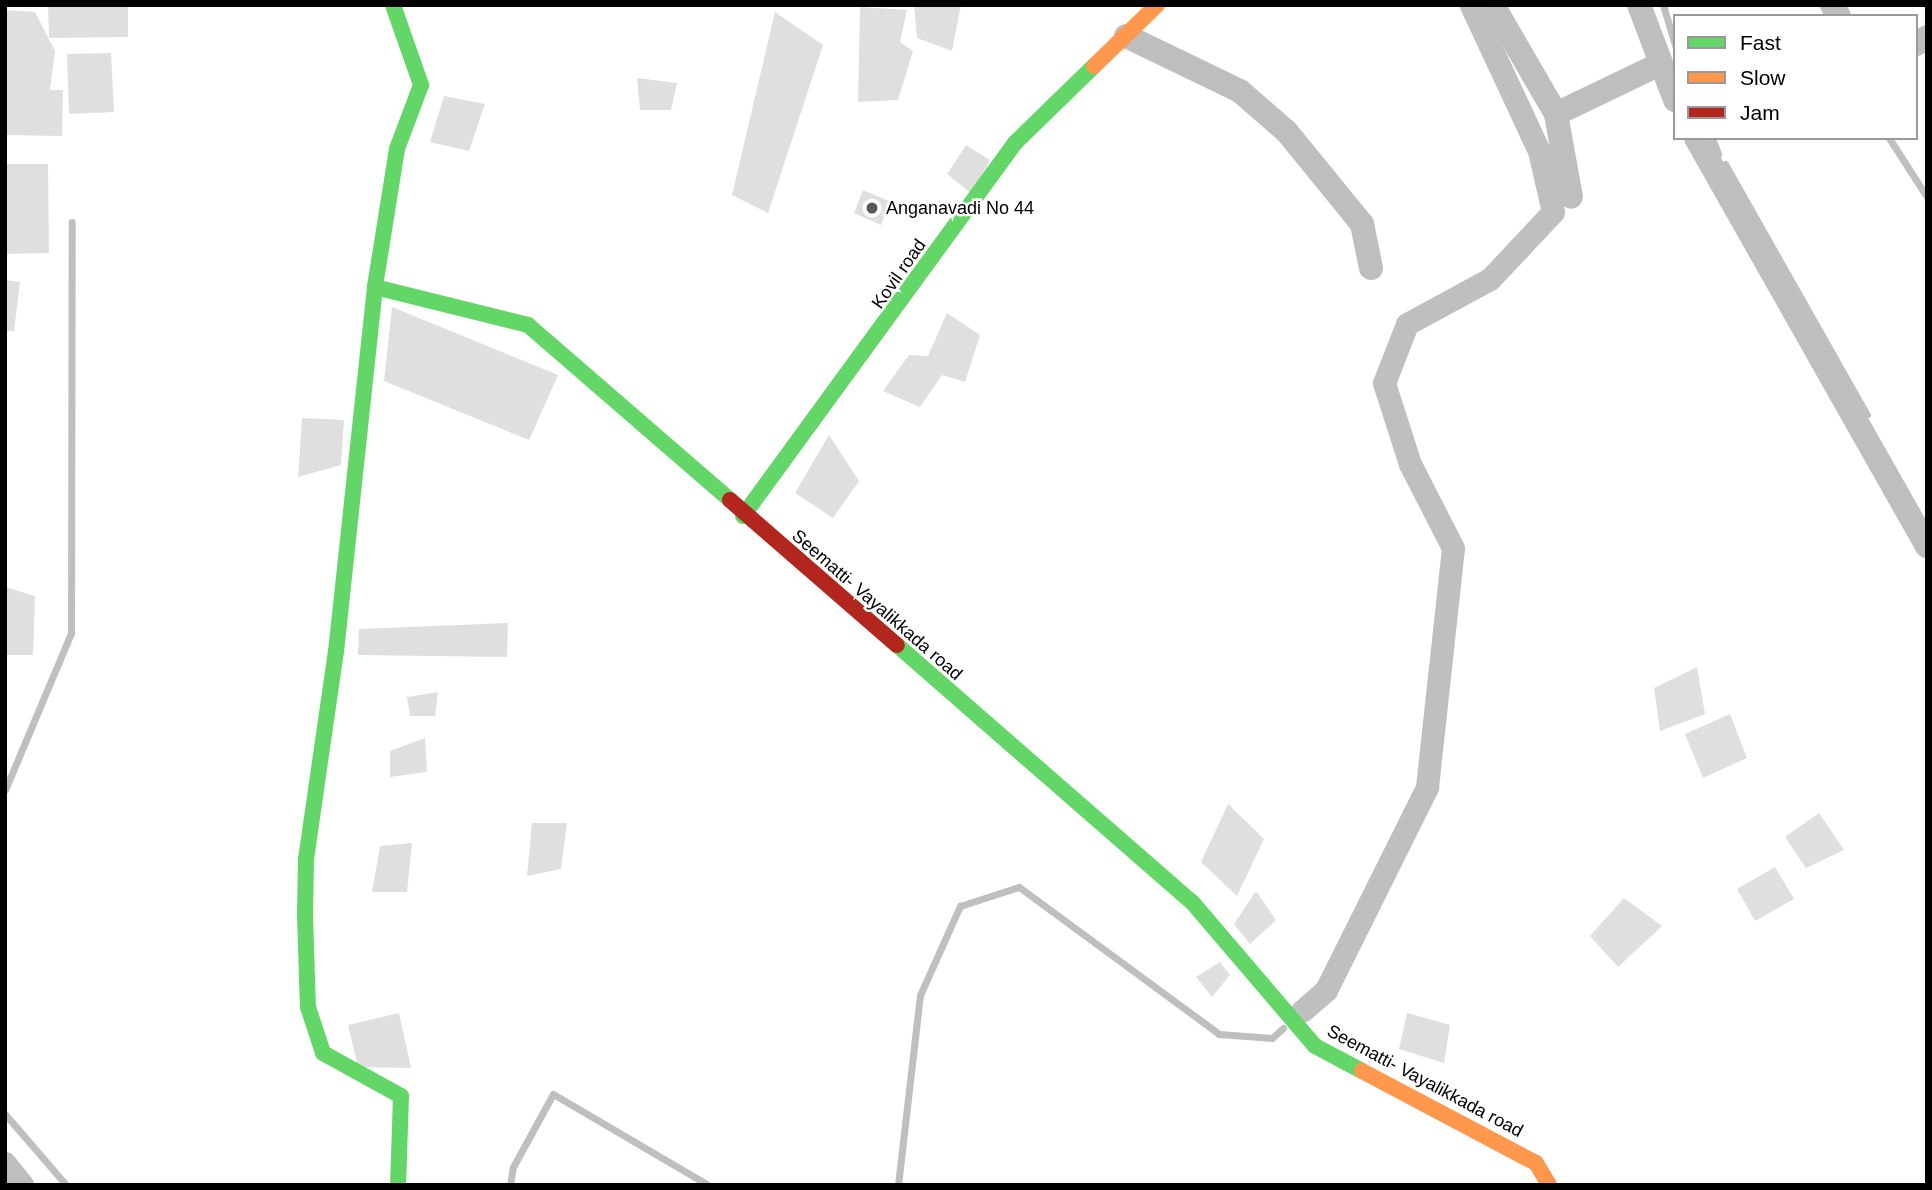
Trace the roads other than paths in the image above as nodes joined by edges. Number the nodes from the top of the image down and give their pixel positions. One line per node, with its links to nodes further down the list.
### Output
1 (393, 5): 12 (street)
2 (1157, 5): 5 (street, Kovil road)
3 (1493, 5): 8 (street)
4 (1639, 5): 6 (street)
5 (1126, 36): 11 (street); 13 (street, Kovil road)
6 (1658, 65): 7 (street); 8 (street)
7 (1673, 96)
8 (1556, 114): 10 (street)
9 (1697, 140): 14 (street)
10 (1571, 197)
11 (1371, 268)
12 (375, 287): 13 (street, Seematti- Vayalikkada road); 17 (street)
13 (743, 516): 18 (street, Seematti- Vayalikkada road)
14 (1927, 546)
15 (5, 1164): 16 (street)
16 (22, 1185)
17 (398, 1185)
18 (1549, 1185)

